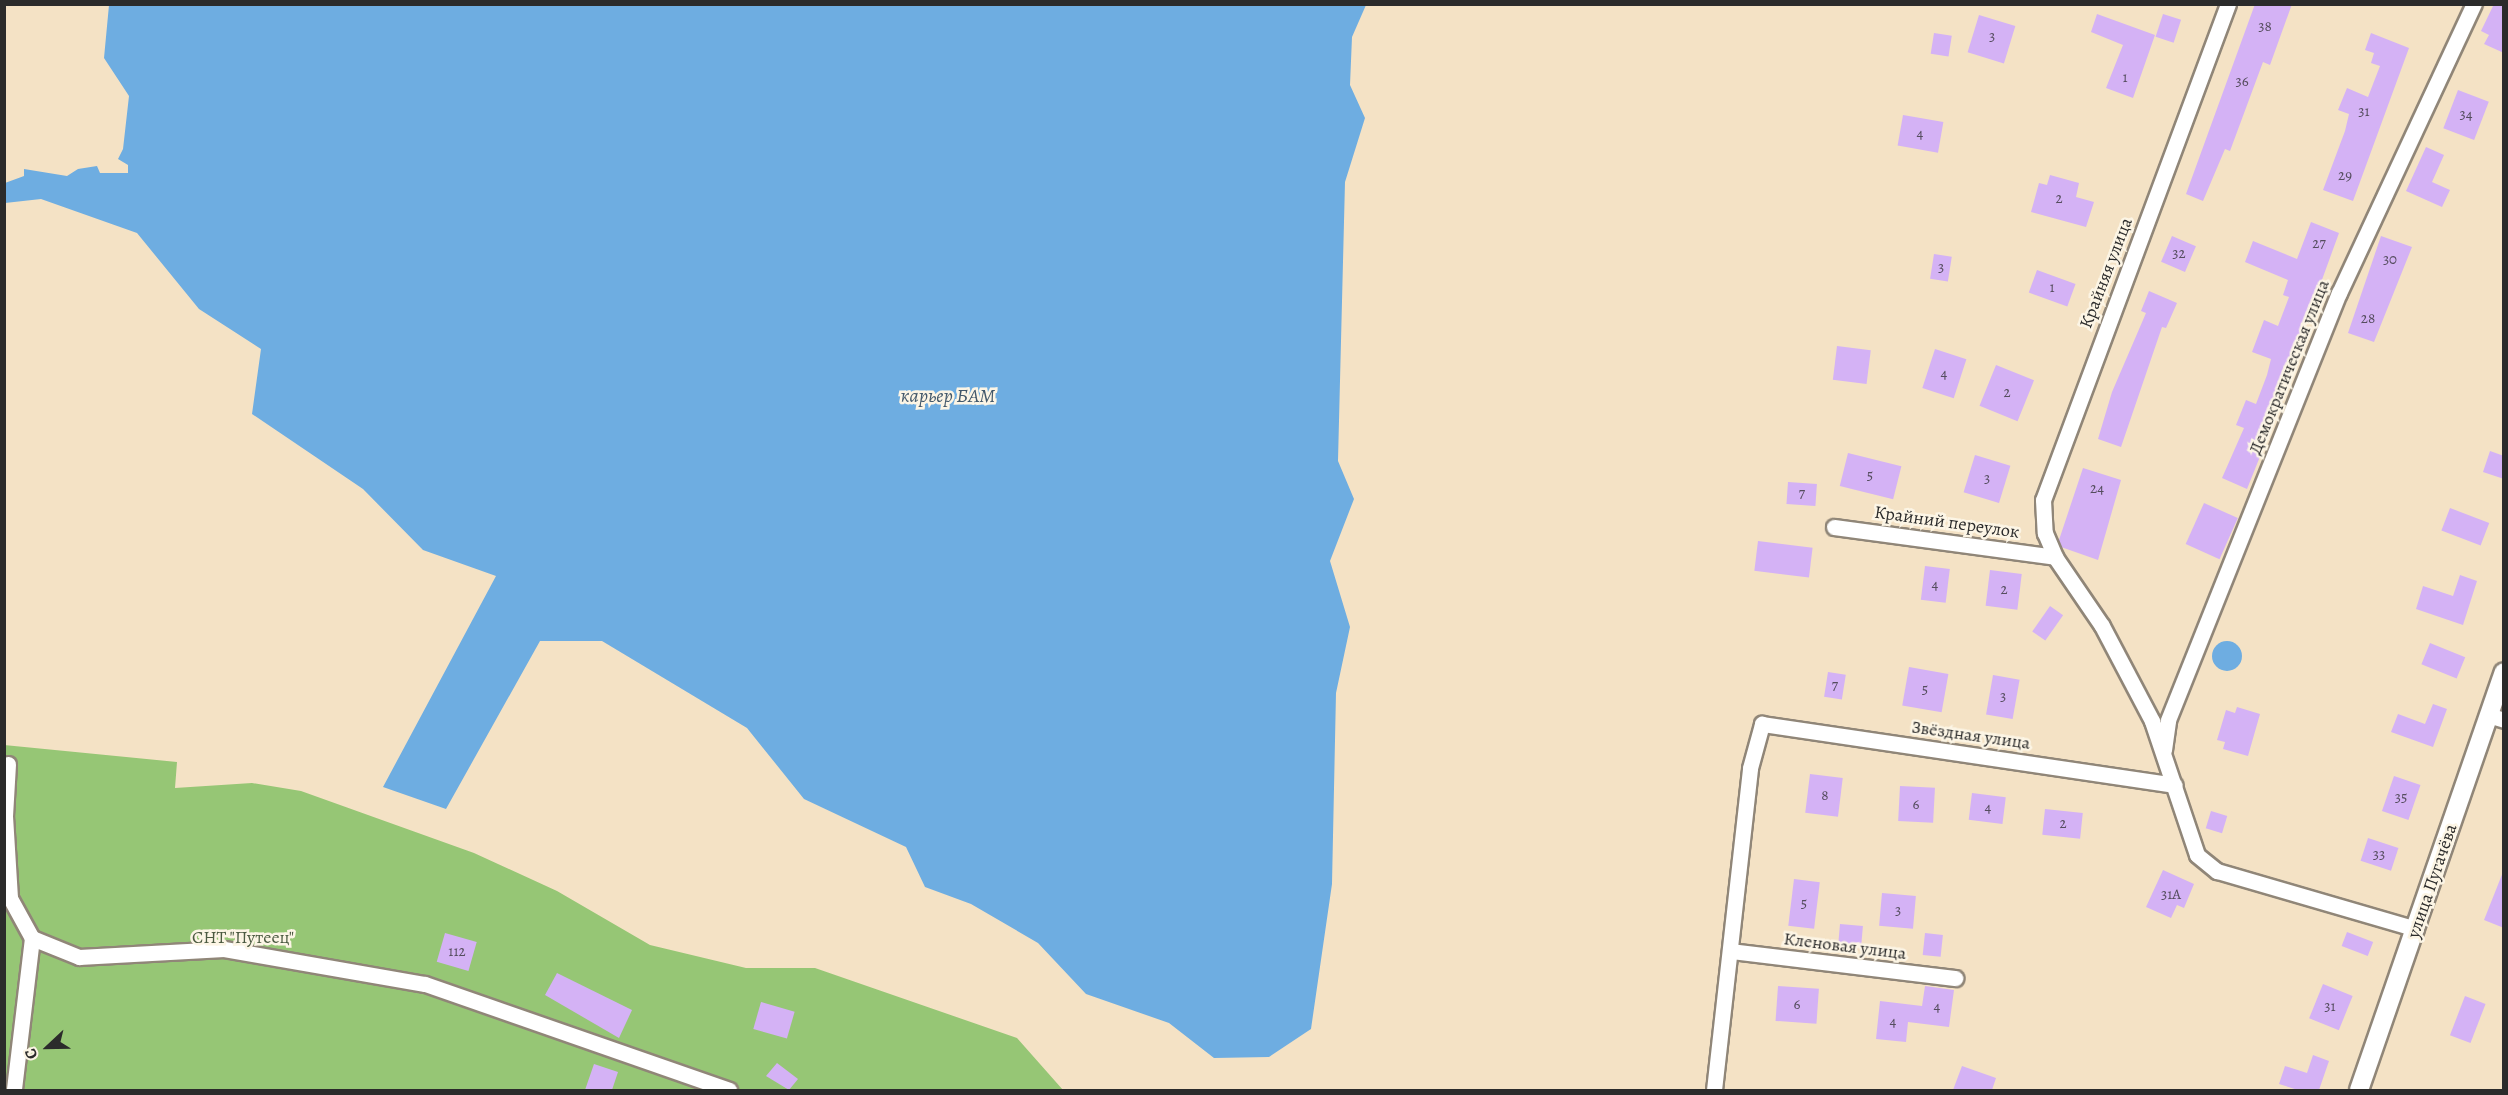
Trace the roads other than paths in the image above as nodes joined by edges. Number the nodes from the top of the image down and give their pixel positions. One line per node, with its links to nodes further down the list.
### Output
1 (2228, 4): 4 (street, Крайняя улица)
2 (2474, 4): 7 (street, Демократическая улица)
3 (1834, 526): 4 (street, Крайний переулок)
4 (2055, 557): 7 (street, Крайняя улица)
5 (2504, 672): 6 (street, улица Пугачёва)
6 (2496, 717): 10 (street, улица Пугачёва)
7 (2163, 753): 9 (street, Крайняя улица)
8 (8, 764): 11 (street)
9 (2175, 785): 10 (street, Крайняя улица); 12 (street, Звёздная улица)
10 (2416, 928): 18 (street, улица Пугачёва)
11 (32, 938): 14 (street); 15 (street)
12 (1731, 951): 13 (street, Кленовая улица); 17 (street)
13 (1955, 978)
14 (696, 1085): 16 (street)
15 (14, 1090)
16 (729, 1090)
17 (1714, 1090)
18 (2359, 1090)

